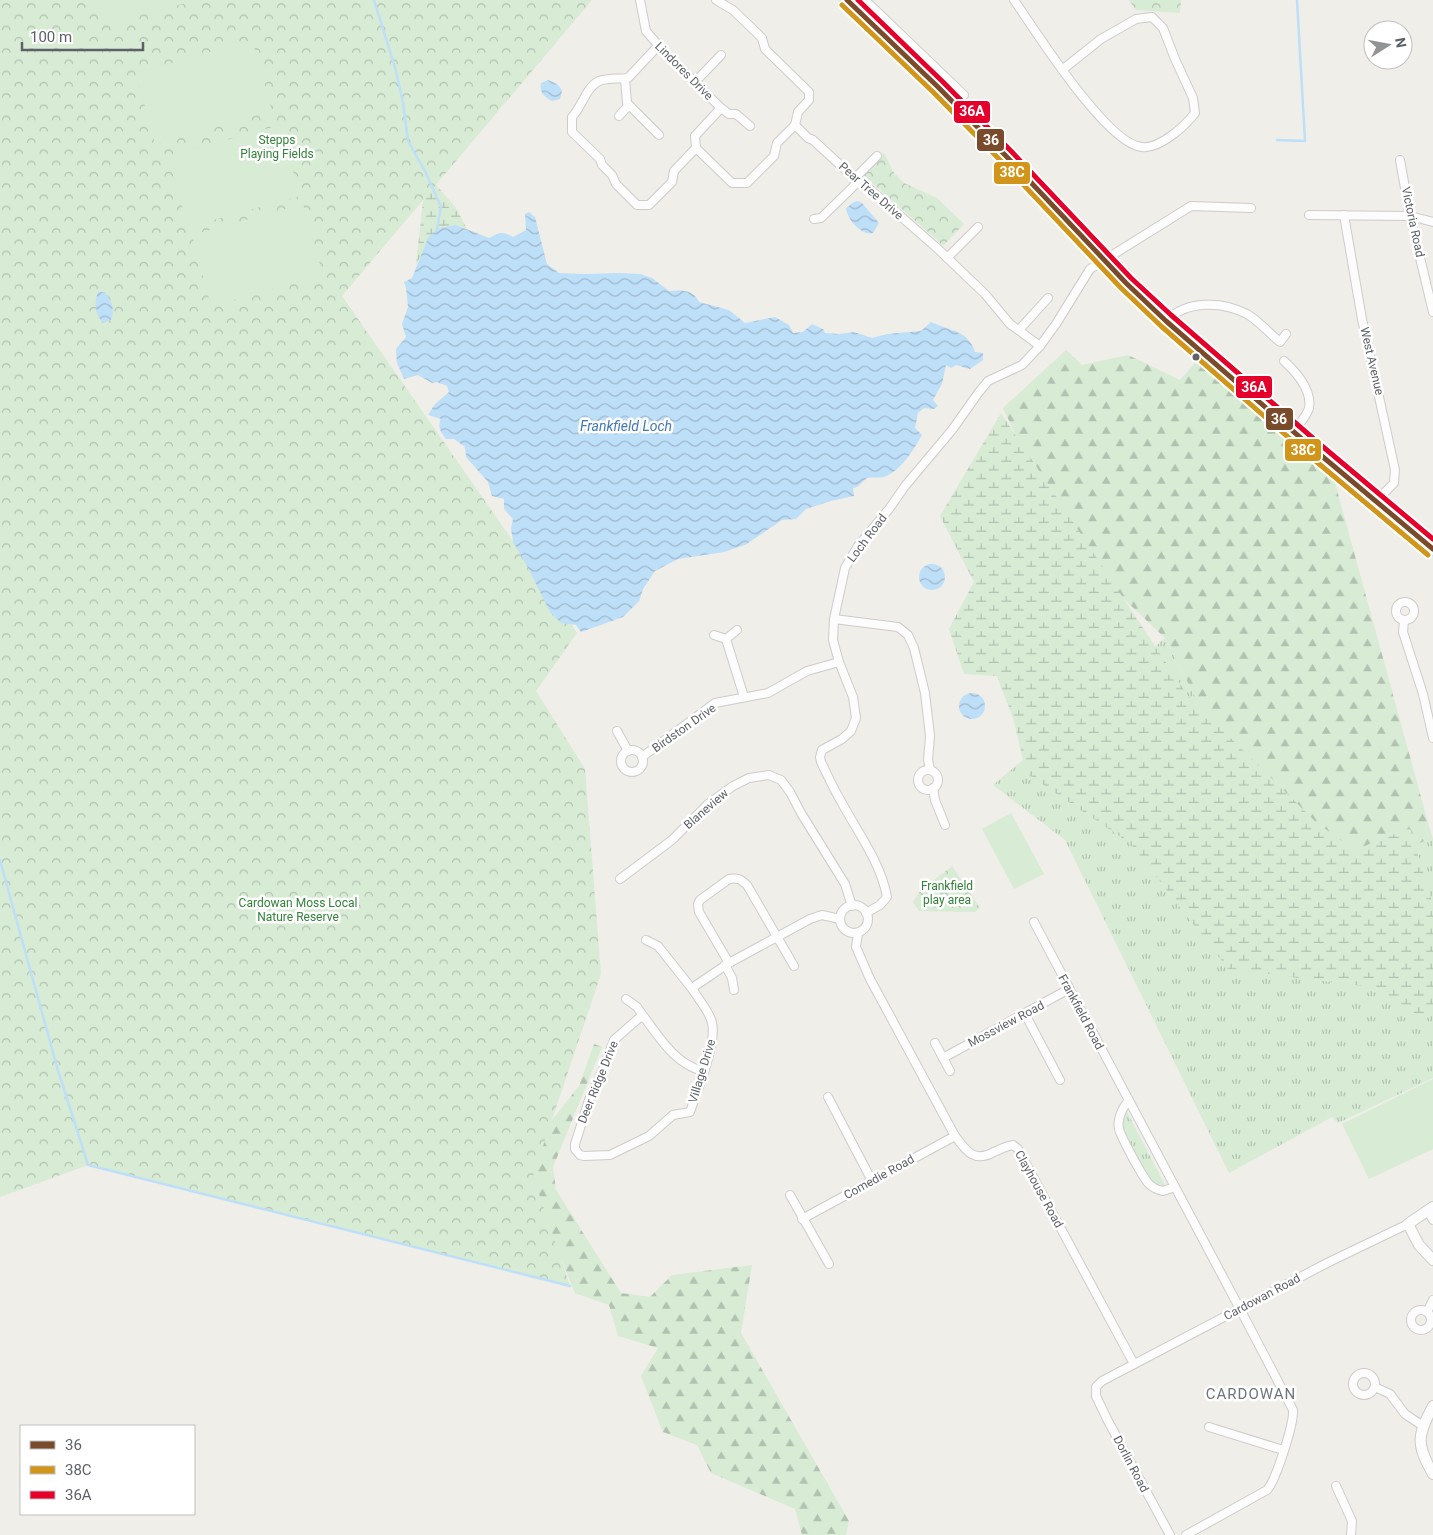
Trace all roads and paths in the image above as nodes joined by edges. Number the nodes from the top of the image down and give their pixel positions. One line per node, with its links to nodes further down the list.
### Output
1 (640, 0): 6 (street, Lindores Drive)
2 (847, 0): 12 (main road)
3 (865, 0): 12 (street)
4 (1014, 0): 8 (street)
5 (717, 1): 15 (street)
6 (658, 46): 9 (street); 10 (street, Lindores Drive)
7 (721, 55): 10 (street)
8 (1062, 70): 8 (street)
9 (625, 79): 11 (street); 18 (street)
10 (695, 82): 13 (street, Lindores Drive)
11 (629, 105): 14 (street); 17 (street)
12 (955, 105): 30 (main road)
13 (721, 108): 16 (street); 18 (street, Lindores Drive)
14 (619, 116)
15 (795, 125): 18 (street); 21 (street, Pear Tree Drive)
16 (750, 126)
17 (658, 135)
18 (696, 148)
19 (877, 156): 21 (street)
20 (1400, 160): 25 (street, Victoria Road)
21 (857, 179): 26 (street); 29 (street, Pear Tree Drive)
22 (1251, 208): 30 (street, Loch Road)
23 (1309, 214): 24 (street)
24 (1344, 215): 25 (street); 39 (street, West Avenue)
25 (1410, 216): 27 (street); 32 (street, Victoria Road)
26 (814, 218)
27 (1433, 222)
28 (978, 227): 29 (street)
29 (947, 258): 34 (street, Pear Tree Drive)
30 (1104, 260): 33 (main road); 36 (street, Loch Road)
31 (1048, 298): 34 (street)
32 (1433, 312)
33 (1166, 321): 35 (street); 38 (main road)
34 (1019, 330): 36 (street, Pear Tree Drive)
35 (1286, 334)
36 (1040, 346): 41 (street, Loch Road)
37 (1284, 361): 38 (street)
38 (1294, 432): 39 (main road)
39 (1376, 501): 40 (main road)
40 (1431, 545)
41 (834, 619): 46 (street, Loch Road); 52 (street)
42 (1404, 620): 49 (street)
43 (737, 630): 45 (street)
44 (714, 635): 45 (street)
45 (726, 639): 47 (street)
46 (839, 662): 47 (street, Birdston Drive); 57 (street, Loch Road)
47 (744, 698): 51 (street, Birdston Drive)
48 (617, 731): 50 (street)
49 (1433, 738)
50 (628, 752): 51 (street, Birdston Drive); 51 (street, Birdston Drive)
51 (642, 757)
52 (930, 770): 53 (street); 53 (street)
53 (933, 788): 54 (street)
54 (945, 825)
55 (620, 879): 56 (street, Blaneview)
56 (852, 906): 57 (street); 58 (street)
57 (866, 912): 60 (street)
58 (840, 918): 60 (street); 61 (street)
59 (1034, 922): 65 (street, Frankfield Road)
60 (858, 932): 78 (street, Clayhouse Road)
61 (778, 936): 63 (street); 63 (street); 64 (street)
62 (646, 940): 66 (street, Village Drive)
63 (727, 964): 66 (street); 67 (street)
64 (794, 966)
65 (1070, 989): 69 (street, Mossview Road); 77 (street, Frankfield Road)
66 (692, 990): 73 (street, Village Drive)
67 (734, 990)
68 (626, 999): 70 (street)
69 (1025, 1014): 72 (street, Mossview Road); 75 (street)
70 (644, 1017): 73 (street); 79 (street, Deer Ridge Drive)
71 (935, 1043): 72 (street)
72 (943, 1058): 74 (street)
73 (703, 1071): 79 (street, Village Drive)
74 (950, 1071)
75 (1060, 1080)
76 (828, 1097): 80 (street)
77 (1129, 1101): 81 (street, Frankfield Road); 81 (street)
78 (955, 1136): 80 (street, Comedie Road); 91 (street, Clayhouse Road)
79 (578, 1153)
80 (872, 1181): 84 (street, Comedie Road)
81 (1175, 1187): 89 (street, Frankfield Road)
82 (790, 1195): 84 (street)
83 (1431, 1213): 85 (street, Cardowan Road)
84 (802, 1219): 87 (street)
85 (1408, 1224): 86 (street); 89 (street, Cardowan Road)
86 (1433, 1260)
87 (830, 1264)
88 (1433, 1300): 90 (street)
89 (1240, 1309): 91 (street, Cardowan Road); 97 (street, Frankfield Road)
90 (1427, 1312)
91 (1134, 1364): 93 (street, Cardowan Road)
92 (1375, 1387): 95 (street)
93 (1095, 1391): 100 (street, Dorlin Road)
94 (1433, 1406): 95 (street)
95 (1423, 1426): 98 (street)
96 (1209, 1427): 97 (street)
97 (1283, 1450): 101 (street, Frankfield Road)
98 (1433, 1474)
99 (1336, 1486): 102 (street)
100 (1170, 1535)
101 (1186, 1535)
102 (1351, 1535)

